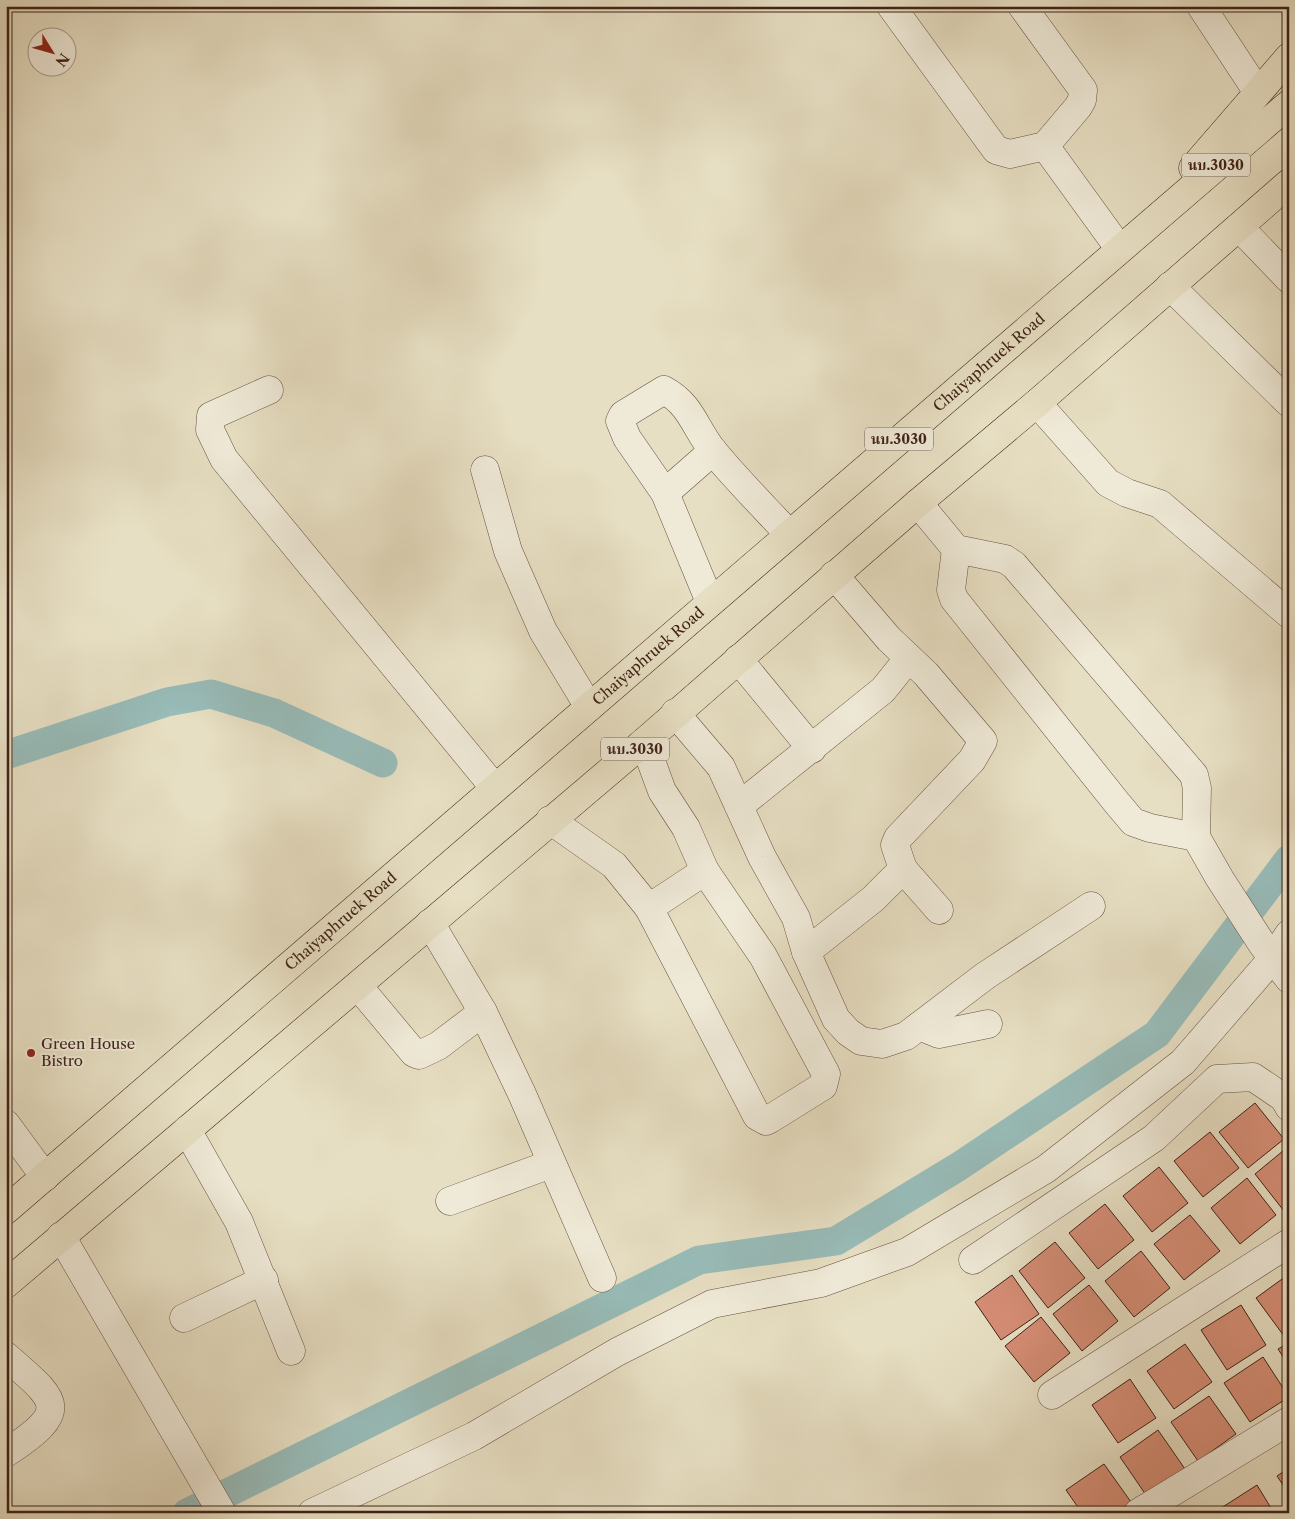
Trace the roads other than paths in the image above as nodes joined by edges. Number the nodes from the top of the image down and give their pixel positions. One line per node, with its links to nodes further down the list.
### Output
1 (891, 6): 7 (street)
2 (1022, 6): 7 (street)
3 (1201, 6): 5 (street)
4 (1289, 57): 5 (main road)
5 (1257, 91): 11 (main road)
6 (1289, 104): 11 (main road, Chaiyaphruek Road / นบ.3030)
7 (1045, 146): 13 (street)
8 (1289, 183): 10 (main road, นบ.3030)
9 (1289, 192): 10 (main road)
10 (1260, 208): 12 (main road, นบ.3030)
11 (1144, 227): 13 (main road, Chaiyaphruek Road / นบ.3030)
12 (1239, 227): 14 (street); 15 (main road, นบ.3030)
13 (1119, 248): 23 (main road, Chaiyaphruek Road / นบ.3030)
14 (1289, 279)
15 (1170, 286): 17 (main road, นบ.3030); 18 (street)
16 (269, 390): 34 (street)
17 (1037, 403): 22 (main road, นบ.3030); 27 (street)
18 (1289, 403)
19 (713, 451): 21 (street); 21 (street); 23 (street)
20 (485, 470): 30 (street)
21 (665, 493): 26 (street)
22 (918, 503): 24 (street); 25 (main road, นบ.3030)
23 (789, 534): 26 (main road, Chaiyaphruek Road / นบ.3030)
24 (956, 549): 37 (street); 37 (street)
25 (834, 575): 28 (main road, นบ.3030); 29 (street)
26 (710, 602): 30 (main road, Chaiyaphruek Road / นบ.3030)
27 (1289, 614)
28 (738, 659): 31 (main road, นบ.3030); 33 (street)
29 (908, 659): 33 (street); 38 (street)
30 (589, 707): 34 (main road, Chaiyaphruek Road / นบ.3030)
31 (675, 713): 32 (main road, นบ.3030); 35 (street)
32 (644, 742): 36 (main road, นบ.3030); 39 (street)
33 (812, 749): 35 (street)
34 (494, 787): 55 (main road, Chaiyaphruek Road / นบ.3030)
35 (739, 806): 45 (street)
36 (550, 820): 41 (street); 43 (main road, นบ.3030)
37 (1196, 837): 46 (street)
38 (903, 869): 42 (street); 45 (street)
39 (705, 870): 41 (street); 41 (street)
40 (1091, 906): 50 (street)
41 (649, 908)
42 (939, 910)
43 (430, 923): 47 (main road, นบ.3030); 48 (street)
44 (1289, 934): 46 (street)
45 (806, 952): 50 (street)
46 (1275, 960): 71 (street)
47 (358, 986): 48 (street); 53 (main road, นบ.3030)
48 (483, 1012): 54 (street)
49 (988, 1024): 50 (street)
50 (919, 1026)
51 (1289, 1107): 60 (street)
52 (6, 1124): 55 (street)
53 (187, 1130): 58 (main road, นบ.3030); 62 (street)
54 (551, 1164): 56 (street); 61 (street)
55 (45, 1177): 57 (main road, Chaiyaphruek Road / นบ.3030)
56 (450, 1201)
57 (6, 1210)
58 (61, 1236): 63 (main road, นบ.3030); 70 (street)
59 (1289, 1243): 67 (street)
60 (973, 1260)
61 (602, 1278)
62 (264, 1280): 64 (street); 65 (street)
63 (6, 1284)
64 (184, 1318)
65 (290, 1351)
66 (6, 1356): 69 (street)
67 (1052, 1395)
68 (1289, 1421): 72 (street)
69 (6, 1453)
70 (222, 1513)
71 (312, 1513)
72 (1138, 1513)

